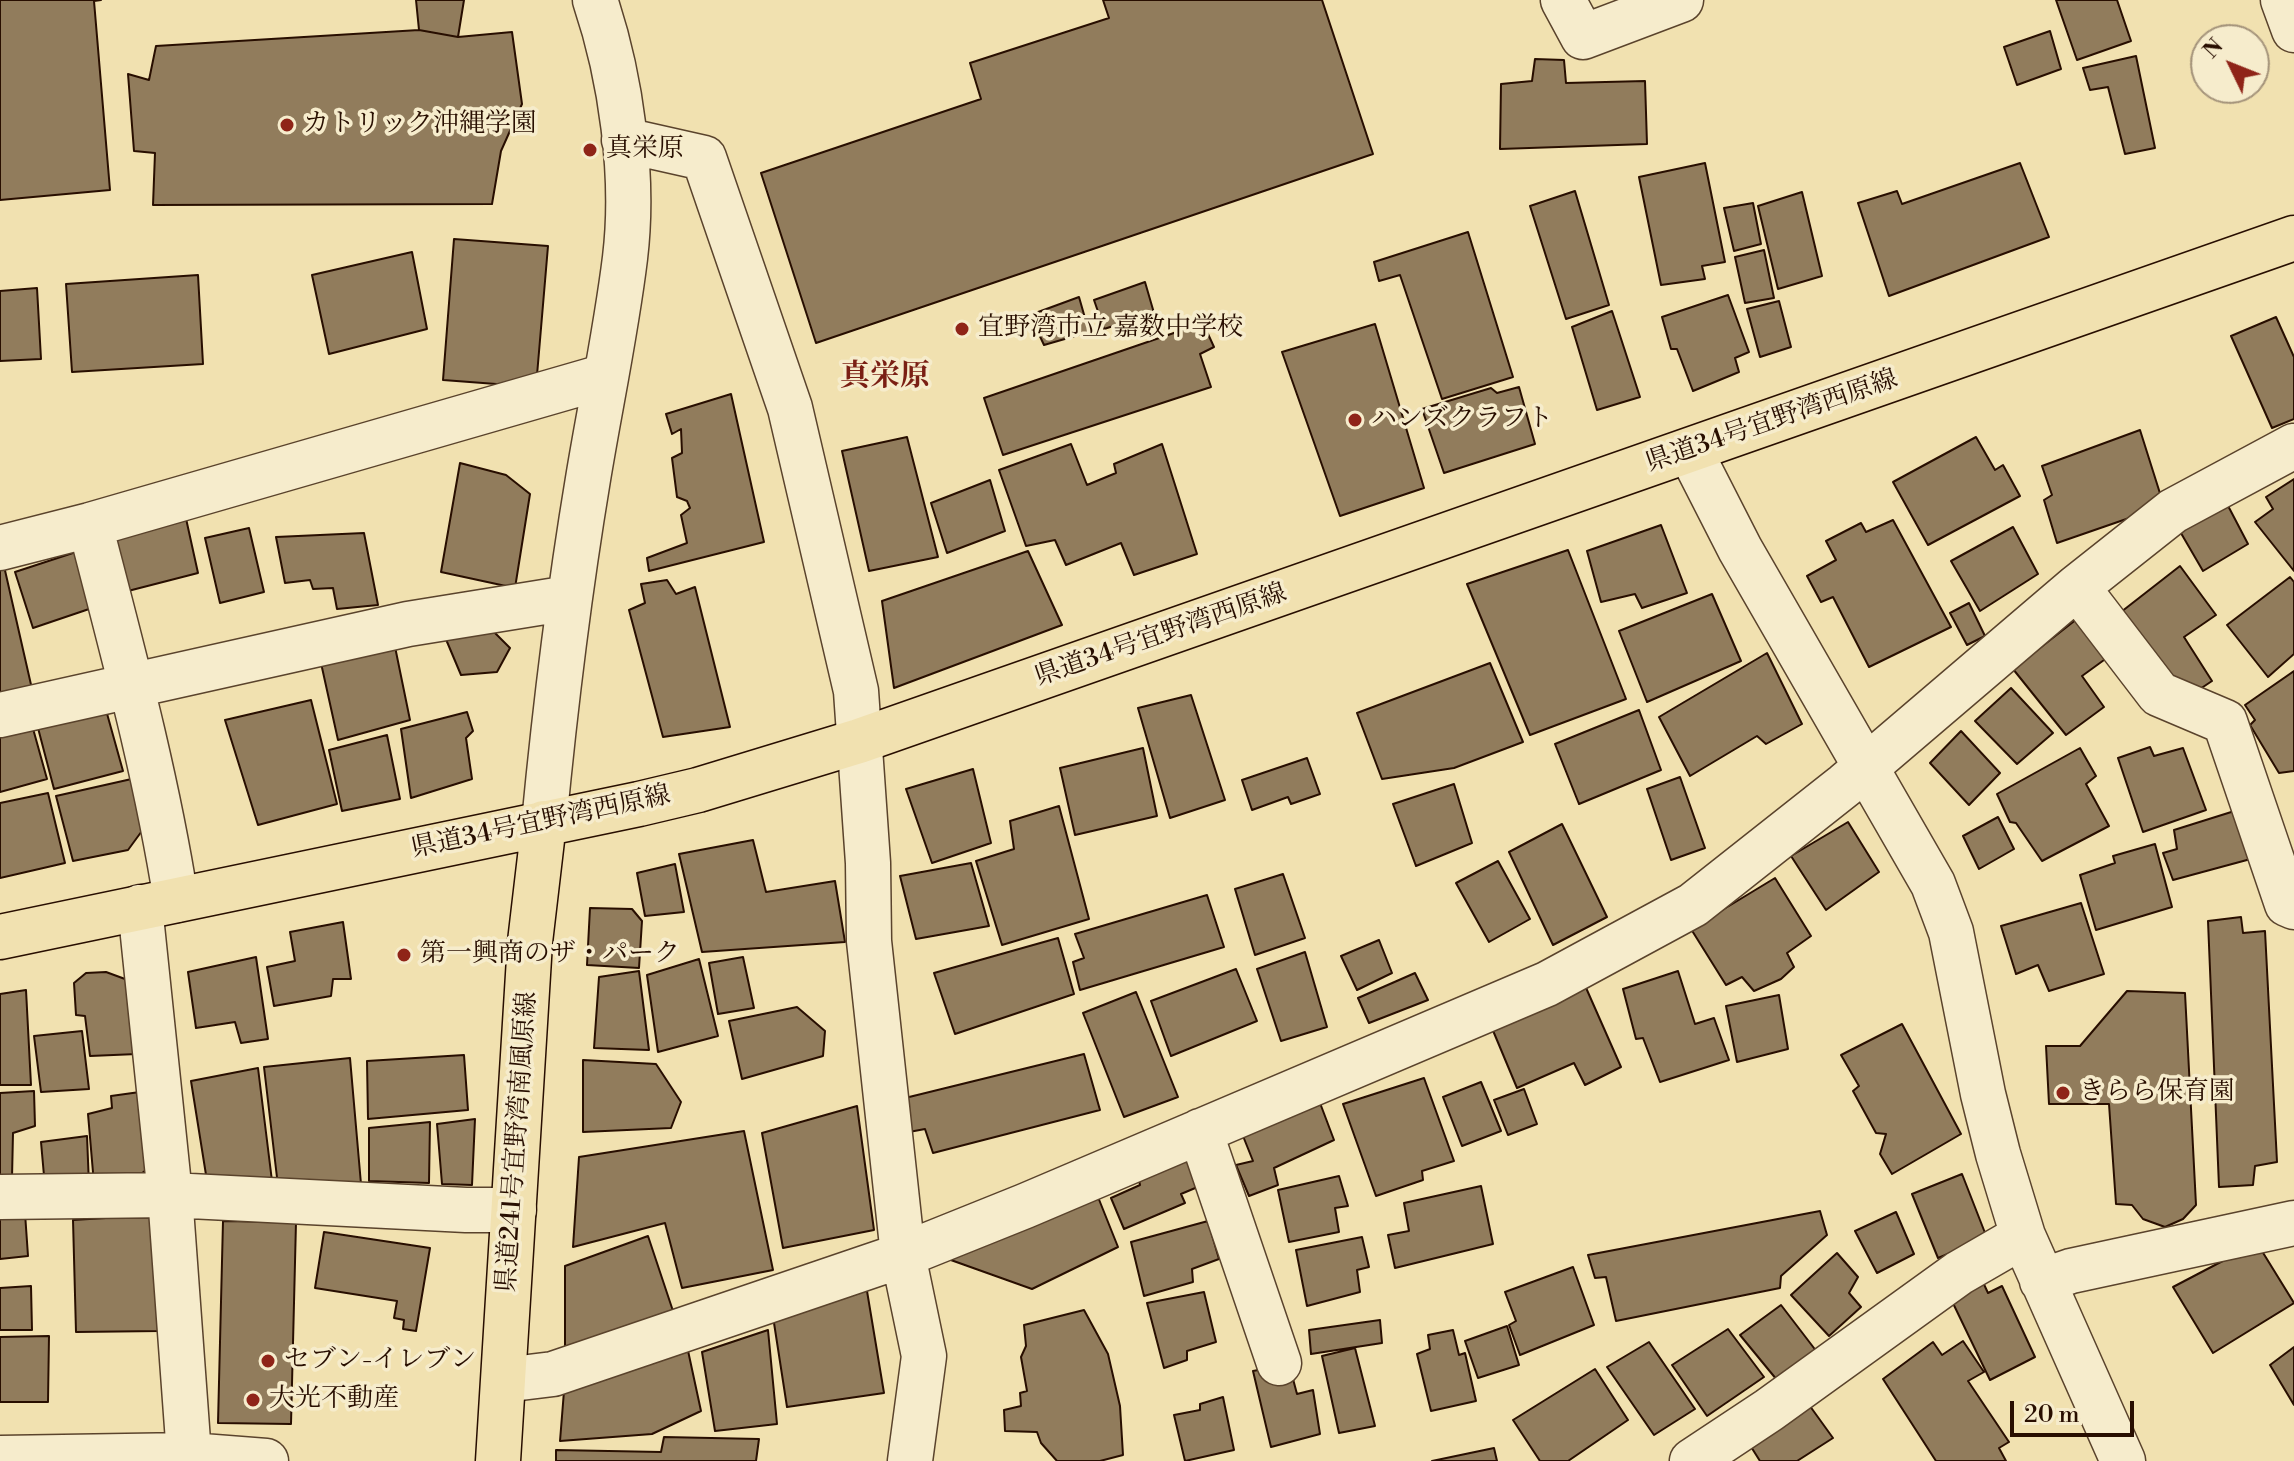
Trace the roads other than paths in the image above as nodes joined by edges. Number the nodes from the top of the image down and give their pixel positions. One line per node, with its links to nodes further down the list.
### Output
1 (595, 0): 6 (street)
2 (1563, 0): 3 (street)
3 (1681, 0)
4 (2283, 0): 5 (street)
5 (2294, 30)
6 (624, 140): 8 (street); 17 (street)
7 (2294, 238): 10 (main road, 県道34号宜野湾西原線)
8 (606, 376): 11 (street); 14 (street)
9 (2294, 446): 13 (street)
10 (1690, 451): 17 (main road, 県道34号宜野湾西原線); 18 (street)
11 (90, 525): 12 (street); 15 (street)
12 (0, 548)
13 (2077, 587): 18 (street); 21 (street)
14 (569, 598): 15 (street); 19 (street)
15 (132, 685): 16 (street); 20 (street)
16 (0, 715)
17 (859, 741): 19 (main road, 県道34号宜野湾西原線); 29 (street)
18 (1865, 768): 23 (street); 28 (street)
19 (544, 823): 20 (main road, 県道34号宜野湾西原線); 26 (main road, 県道241号宜野湾南風原線)
20 (158, 904): 22 (main road, 県道34号宜野湾西原線); 24 (street)
21 (2294, 907)
22 (0, 937)
23 (1200, 1131): 29 (street); 31 (street)
24 (170, 1195): 25 (street); 26 (street); 33 (street)
25 (0, 1197)
26 (514, 1210): 32 (main road, 県道241号宜野湾南風原線)
27 (2294, 1223): 30 (street)
28 (2023, 1236): 30 (street); 38 (street)
29 (903, 1255): 32 (street); 37 (street)
30 (2042, 1281): 39 (street)
31 (1279, 1363)
32 (504, 1380): 36 (main road, 県道241号宜野湾南風原線)
33 (189, 1455): 34 (street); 35 (street)
34 (0, 1458)
35 (266, 1461)
36 (498, 1461)
37 (910, 1461)
38 (1692, 1461)
39 (2123, 1461)

